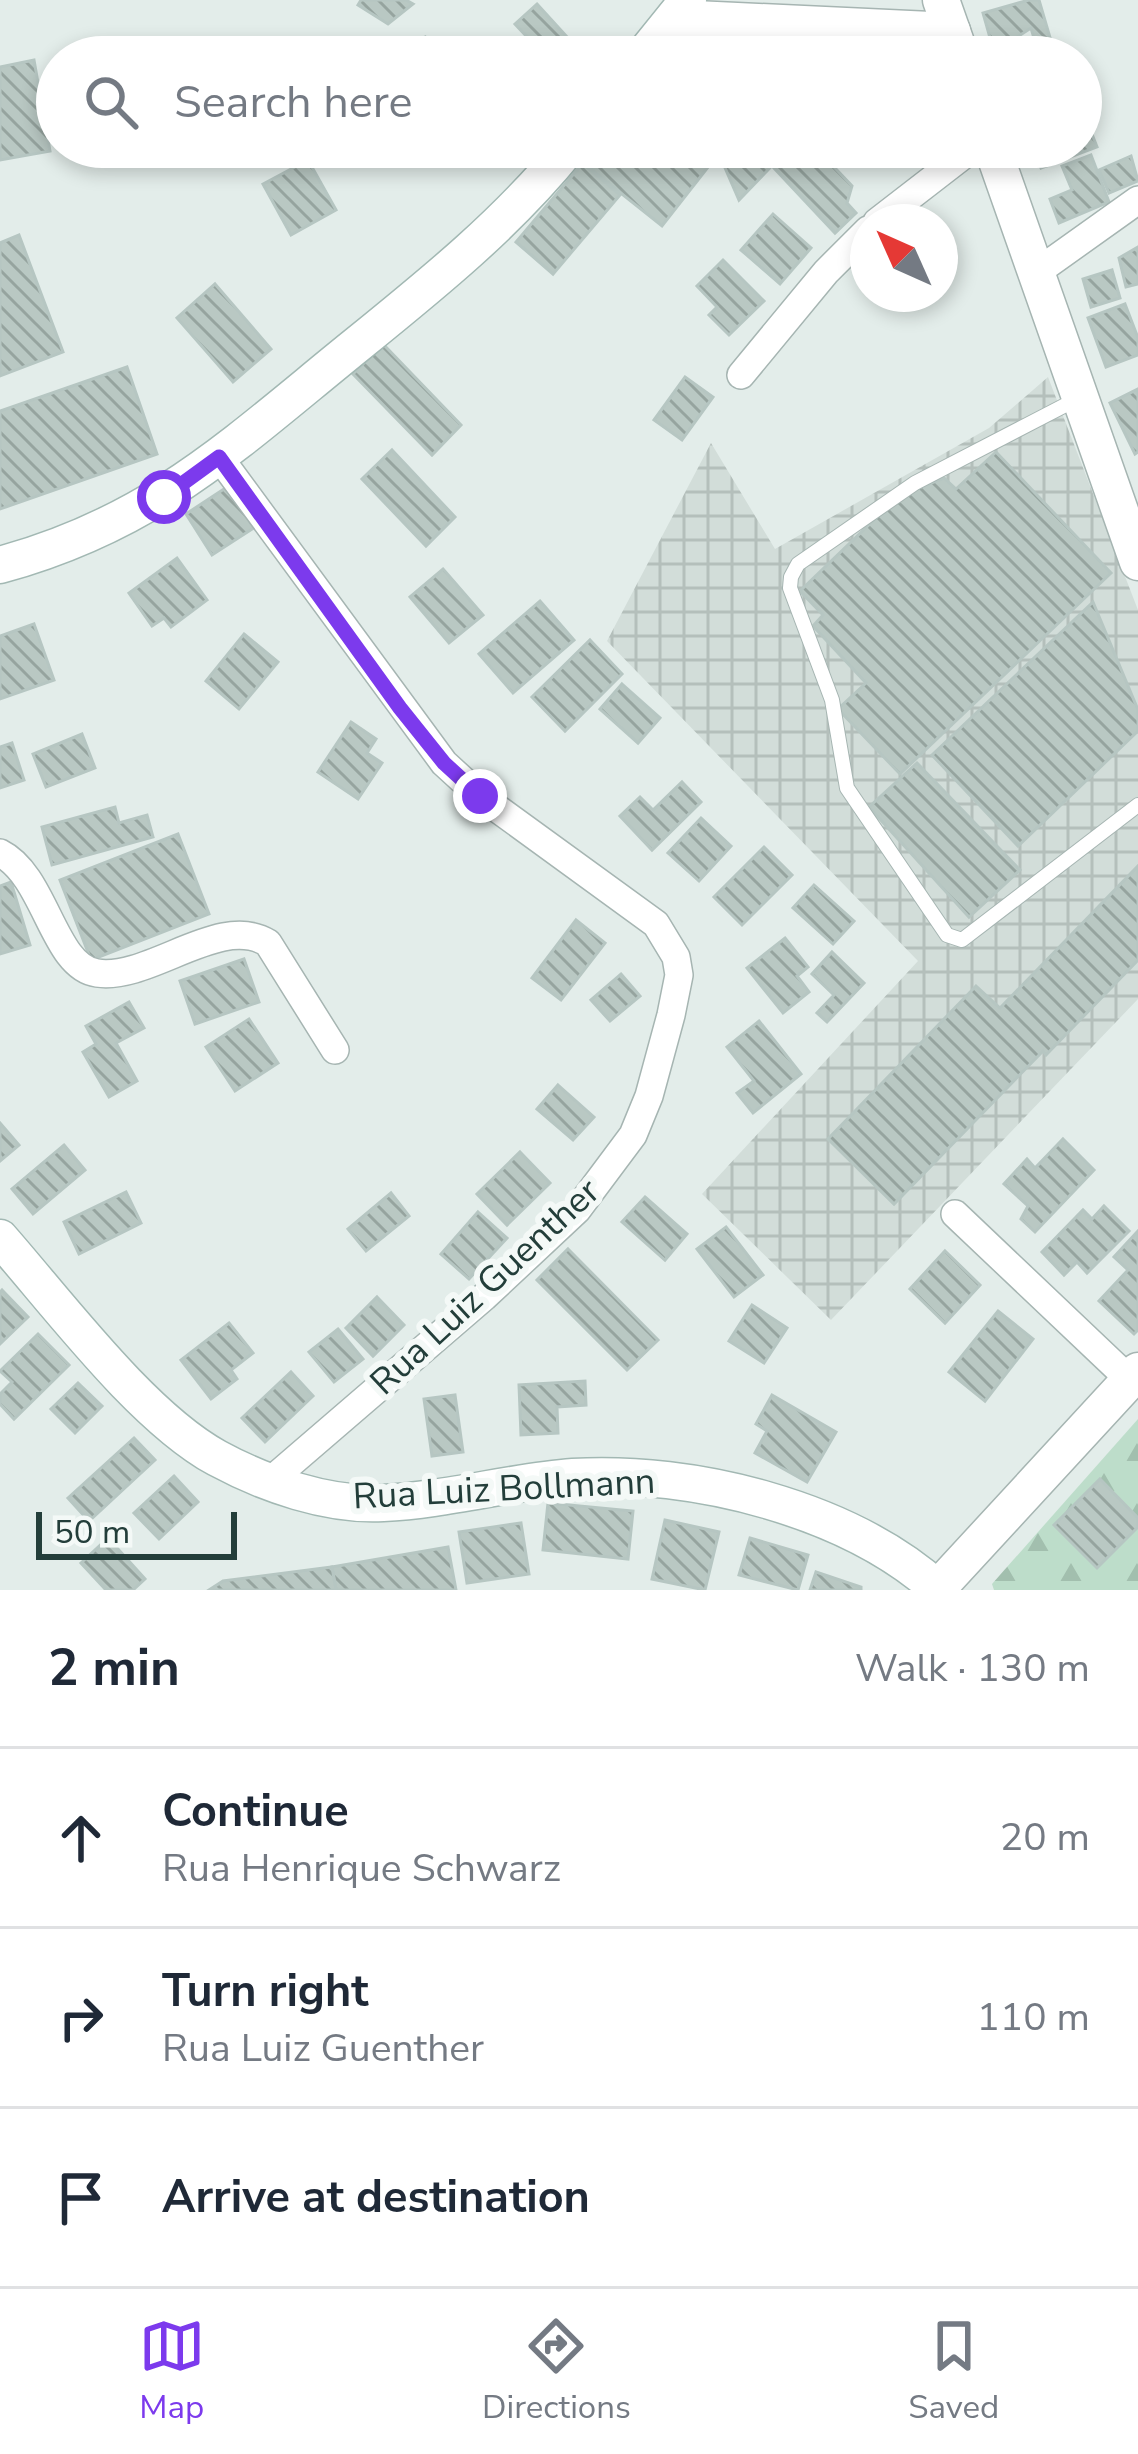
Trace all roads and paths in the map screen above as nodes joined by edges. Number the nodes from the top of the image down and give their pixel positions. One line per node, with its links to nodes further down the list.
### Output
1 (681, 9): 2 (main road); 3 (main road)
2 (951, 30)
3 (659, 36)
4 (550, 168): 13 (main road)
5 (947, 168): 8 (street)
6 (1000, 168): 10 (main road)
7 (1138, 200): 10 (street)
8 (900, 204)
9 (850, 248): 11 (street)
10 (1037, 272): 12 (main road)
11 (741, 375)
12 (1080, 398): 14 (main road); 17 (lane)
13 (219, 457): 16 (main road); 23 (street, Rua Luiz Guenther)
14 (1125, 484): 15 (main road)
15 (1138, 562)
16 (0, 565)
17 (1138, 805)
18 (0, 853): 19 (street)
19 (335, 1050)
20 (955, 1214): 22 (street)
21 (0, 1238): 23 (main road, Rua Luiz Bollmann)
22 (1134, 1376): 24 (main road)
23 (268, 1481): 24 (main road, Rua Luiz Bollmann)
24 (939, 1589)

